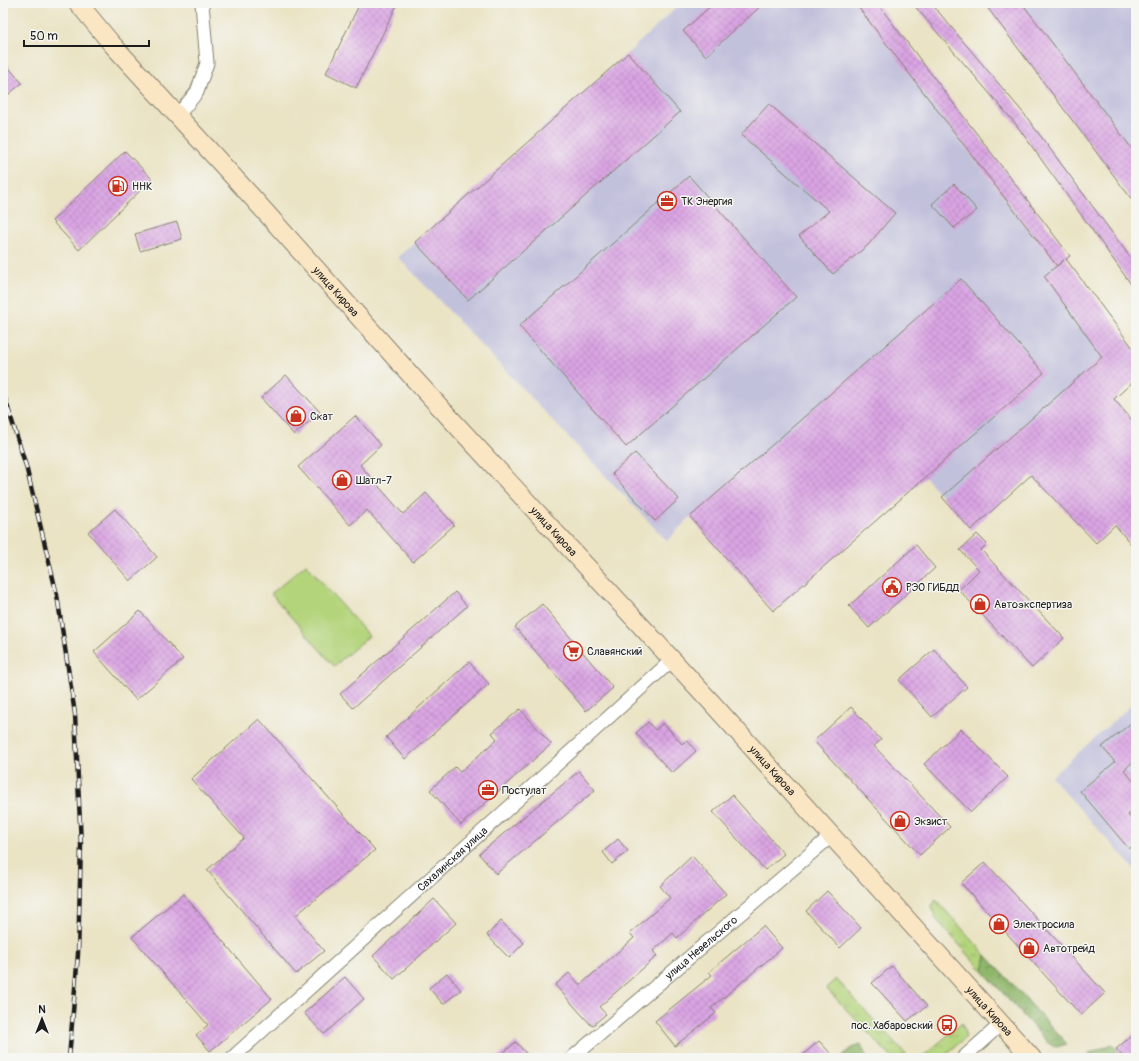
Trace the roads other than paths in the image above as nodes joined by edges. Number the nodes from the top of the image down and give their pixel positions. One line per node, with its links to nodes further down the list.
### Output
1 (78, 3): 3 (main road, улица Кирова)
2 (202, 3): 3 (street)
3 (178, 115): 4 (main road, улица Кирова)
4 (672, 660): 5 (main road, улица Кирова); 7 (street, Сахалинская улица)
5 (831, 836): 6 (main road, улица Кирова); 8 (street, улица Невельского)
6 (1001, 1024): 9 (street); 10 (main road, улица Кирова)
7 (232, 1058)
8 (572, 1058)
9 (963, 1058)
10 (1032, 1058)

